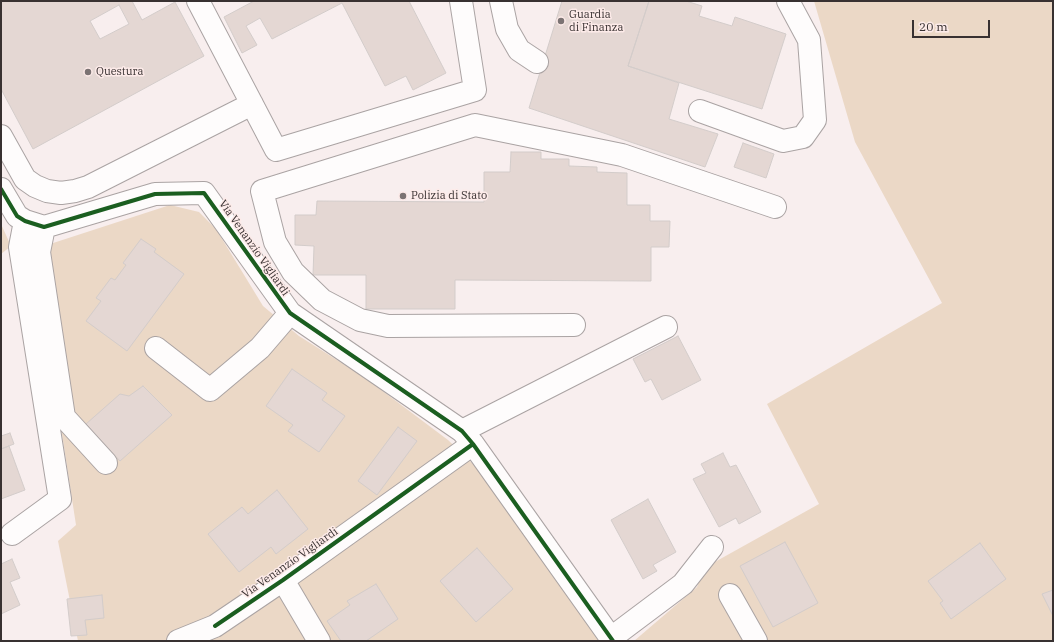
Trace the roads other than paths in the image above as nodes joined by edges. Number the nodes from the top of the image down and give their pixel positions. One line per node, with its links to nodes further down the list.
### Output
1 (198, 1): 7 (street)
2 (461, 1): 6 (street)
3 (501, 1): 5 (street)
4 (788, 1): 8 (street)
5 (537, 62)
6 (475, 90): 7 (street); 9 (street)
7 (252, 104): 10 (street)
8 (700, 111)
9 (475, 125): 12 (street); 15 (street)
10 (1, 136)
11 (1, 189): 13 (street)
12 (775, 207)
13 (35, 224): 14 (street, Via Venanzio Vigliardi); 19 (street); 20 (street)
14 (290, 313): 17 (street); 18 (street, Via Venanzio Vigliardi)
15 (574, 325)
16 (666, 328): 18 (street)
17 (156, 348)
18 (467, 437): 22 (street, Via Venanzio Vigliardi); 24 (street, Via Venanzio Vigliardi)
19 (106, 463)
20 (12, 534)
21 (712, 547): 24 (street)
22 (283, 580): 25 (street, Via Venanzio Vigliardi); 26 (street)
23 (730, 595): 27 (street)
24 (612, 639)
25 (178, 641)
26 (320, 641)
27 (756, 641)

